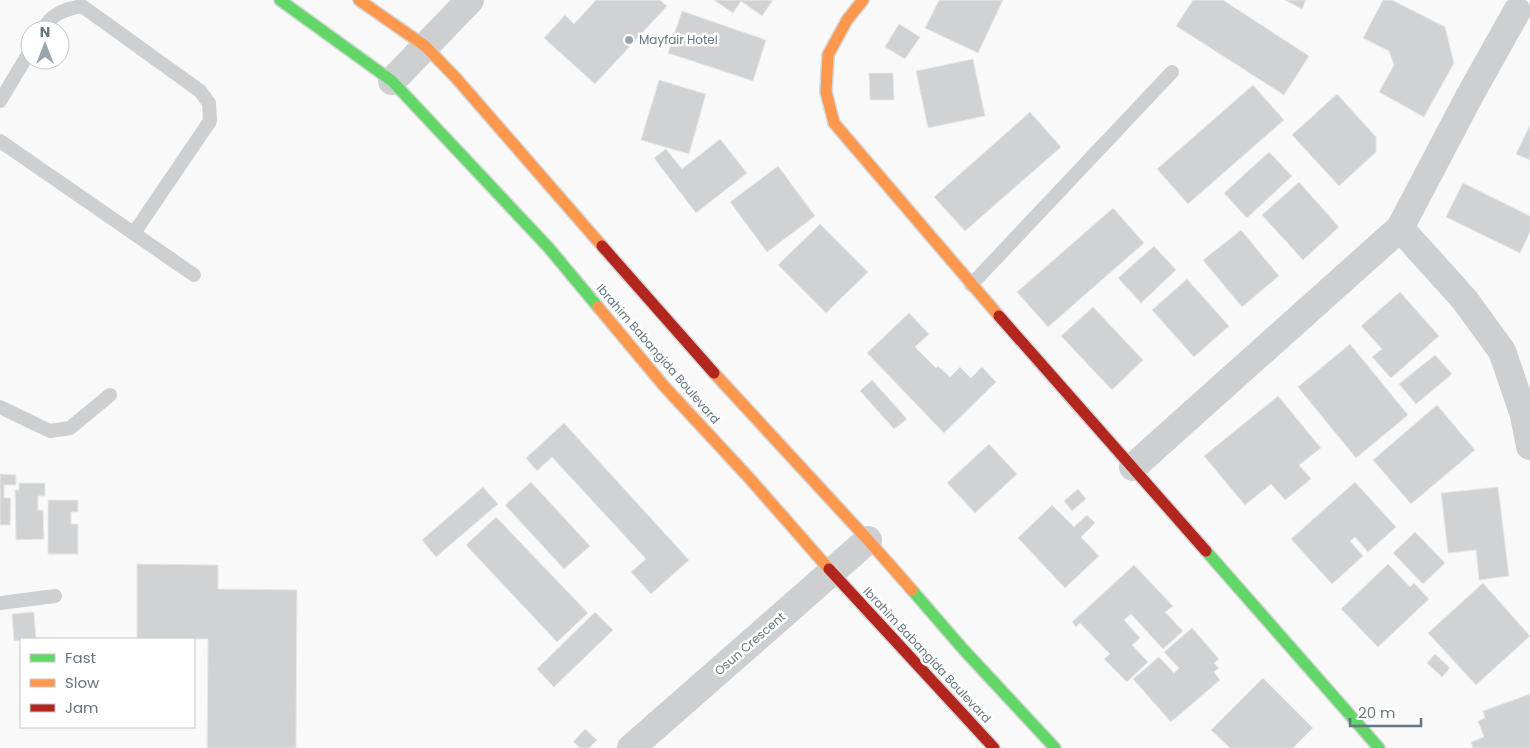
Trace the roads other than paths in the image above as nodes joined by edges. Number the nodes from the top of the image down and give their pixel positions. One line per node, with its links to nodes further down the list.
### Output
1 (280, 0): 10 (street, Ibrahim Babangida Boulevard)
2 (359, 0): 7 (street)
3 (470, 0): 7 (street)
4 (863, 0): 16 (street)
5 (1514, 10): 13 (street)
6 (49, 20): 14 (lane)
7 (425, 46): 10 (street); 21 (street)
8 (20, 68): 11 (lane)
9 (1172, 72): 16 (lane)
10 (392, 81): 22 (street, Ibrahim Babangida Boulevard)
11 (0, 101)
12 (0, 141): 14 (lane)
13 (1400, 228): 19 (street); 20 (street)
14 (134, 234): 15 (lane)
15 (194, 275)
16 (971, 285): 20 (street)
17 (110, 395): 18 (lane)
18 (0, 407)
19 (1530, 446)
20 (1133, 468): 28 (street)
21 (868, 540): 22 (street, Osun Crescent); 27 (street)
22 (832, 572): 25 (street, Osun Crescent); 26 (street, Ibrahim Babangida Boulevard)
23 (55, 596): 24 (lane)
24 (0, 603)
25 (631, 748)
26 (994, 748)
27 (1056, 748)
28 (1379, 748)

